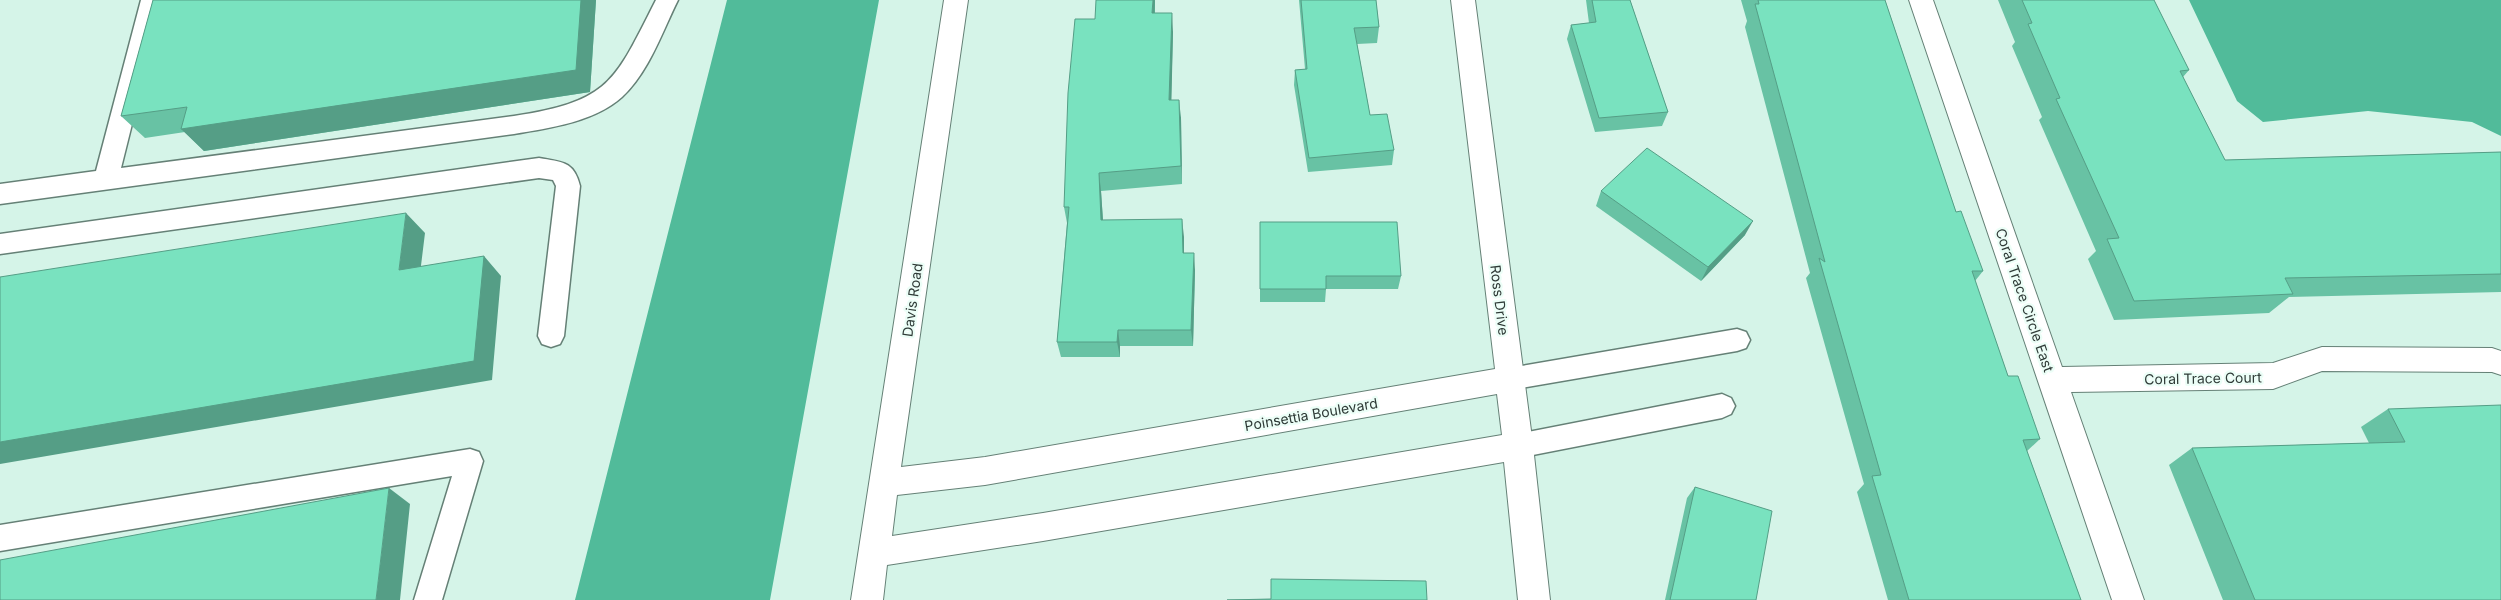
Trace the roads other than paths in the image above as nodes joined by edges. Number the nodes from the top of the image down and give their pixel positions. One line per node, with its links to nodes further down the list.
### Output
1 (152, 0): 6 (lane)
2 (666, 0): 6 (lane)
3 (956, 0): 16 (street, Davis Road)
4 (1463, 0): 12 (street, Ross Drive)
5 (1921, 0): 13 (street, Coral Trace Circle East)
6 (106, 179): 7 (lane)
7 (0, 194)
8 (0, 244): 9 (lane)
9 (551, 336)
10 (1737, 340): 12 (lane, Poinsettia Boulevard)
11 (2501, 363): 13 (street, Coral Trace Court)
12 (1510, 380): 15 (street, Ross Drive); 16 (street, Poinsettia Boulevard)
13 (2052, 380): 22 (street, Coral Trace Circle East)
14 (1722, 406): 15 (lane)
15 (1518, 446): 18 (street); 21 (street, Ross Drive)
16 (884, 483): 18 (street, Davis Road)
17 (0, 538): 19 (lane)
18 (874, 553): 20 (street, Davis Road)
19 (428, 600)
20 (867, 600)
21 (1534, 600)
22 (2128, 600)

